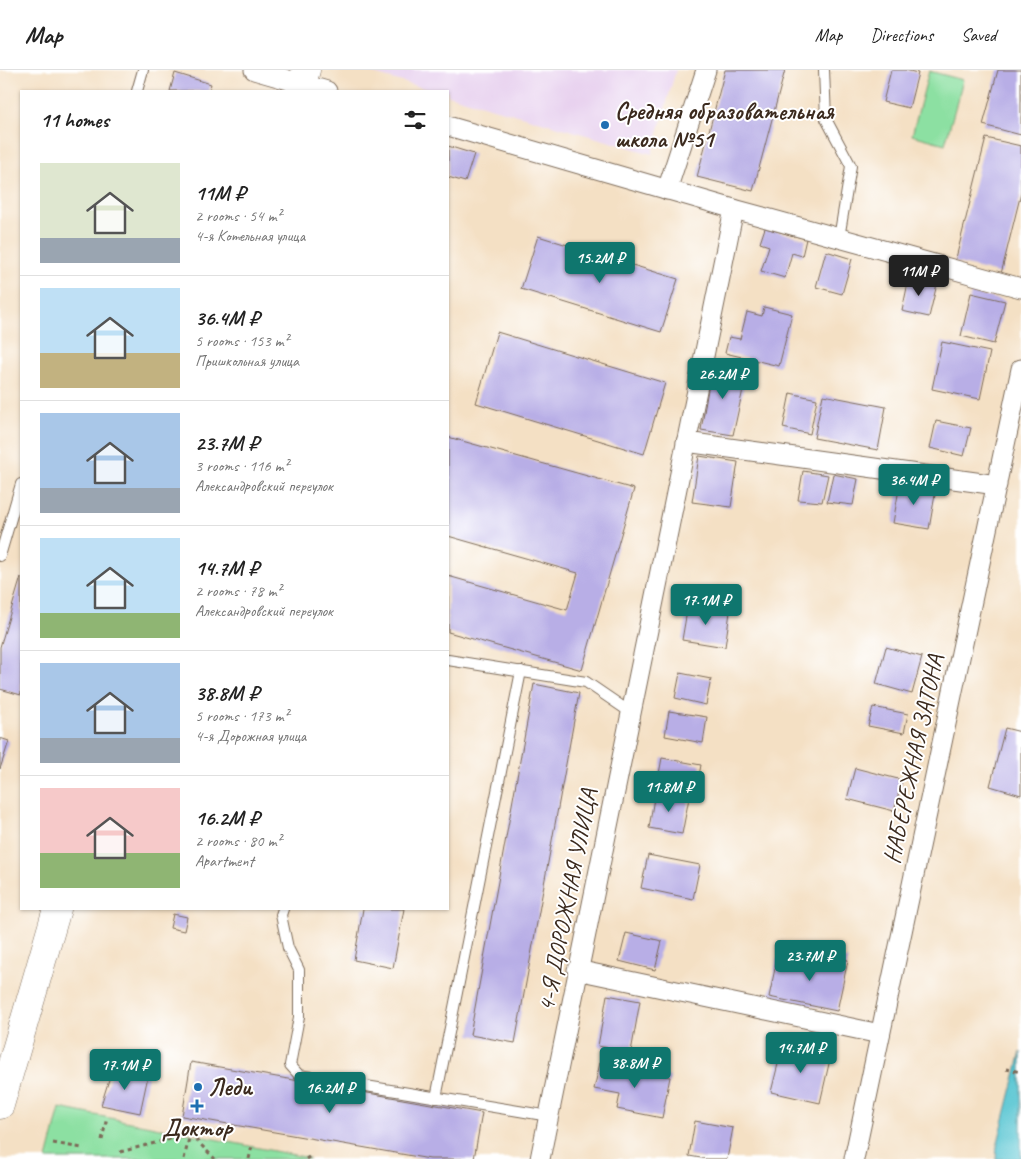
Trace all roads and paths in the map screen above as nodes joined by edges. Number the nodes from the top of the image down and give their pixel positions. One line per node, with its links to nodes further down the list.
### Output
1 (143, 70): 6 (lane)
2 (254, 70): 5 (street)
3 (706, 70): 8 (street)
4 (824, 70): 10 (lane)
5 (309, 84)
6 (137, 90)
7 (449, 126): 8 (street)
8 (667, 190): 9 (street)
9 (734, 209): 10 (street); 13 (street, 4-Я ДОРОЖНАЯ УЛИЦА)
10 (839, 238): 11 (street)
11 (1021, 288)
12 (1021, 369): 14 (street, НАБЕРЕЖНАЯ ЗАТОНА)
13 (686, 442): 14 (street); 19 (street, 4-Я ДОРОЖНАЯ УЛИЦА)
14 (997, 485): 23 (street, НАБЕРЕЖНАЯ ЗАТОНА)
15 (20, 487): 16 (lane)
16 (0, 556)
17 (449, 660): 18 (lane)
18 (521, 671): 19 (lane); 26 (lane)
19 (630, 712): 22 (street, 4-Я ДОРОЖНАЯ УЛИЦА)
20 (57, 910): 27 (main road)
21 (284, 910): 26 (lane)
22 (577, 970): 23 (street); 28 (street, 4-Я ДОРОЖНАЯ УЛИЦА)
23 (880, 1034): 40 (street, НАБЕРЕЖНАЯ ЗАТОНА)
24 (1006, 1069): 25 (path)
25 (1021, 1072)
26 (436, 1098): 28 (lane)
27 (0, 1103)
28 (549, 1116): 39 (street, 4-Я ДОРОЖНАЯ УЛИЦА)
29 (107, 1117): 31 (path)
30 (190, 1134): 35 (path); 36 (path); 37 (path)
31 (102, 1140)
32 (53, 1143): 34 (path)
33 (252, 1146): 38 (path)
34 (82, 1148)
35 (120, 1152)
36 (184, 1159)
37 (215, 1159)
38 (250, 1159)
39 (540, 1159)
40 (854, 1159)

